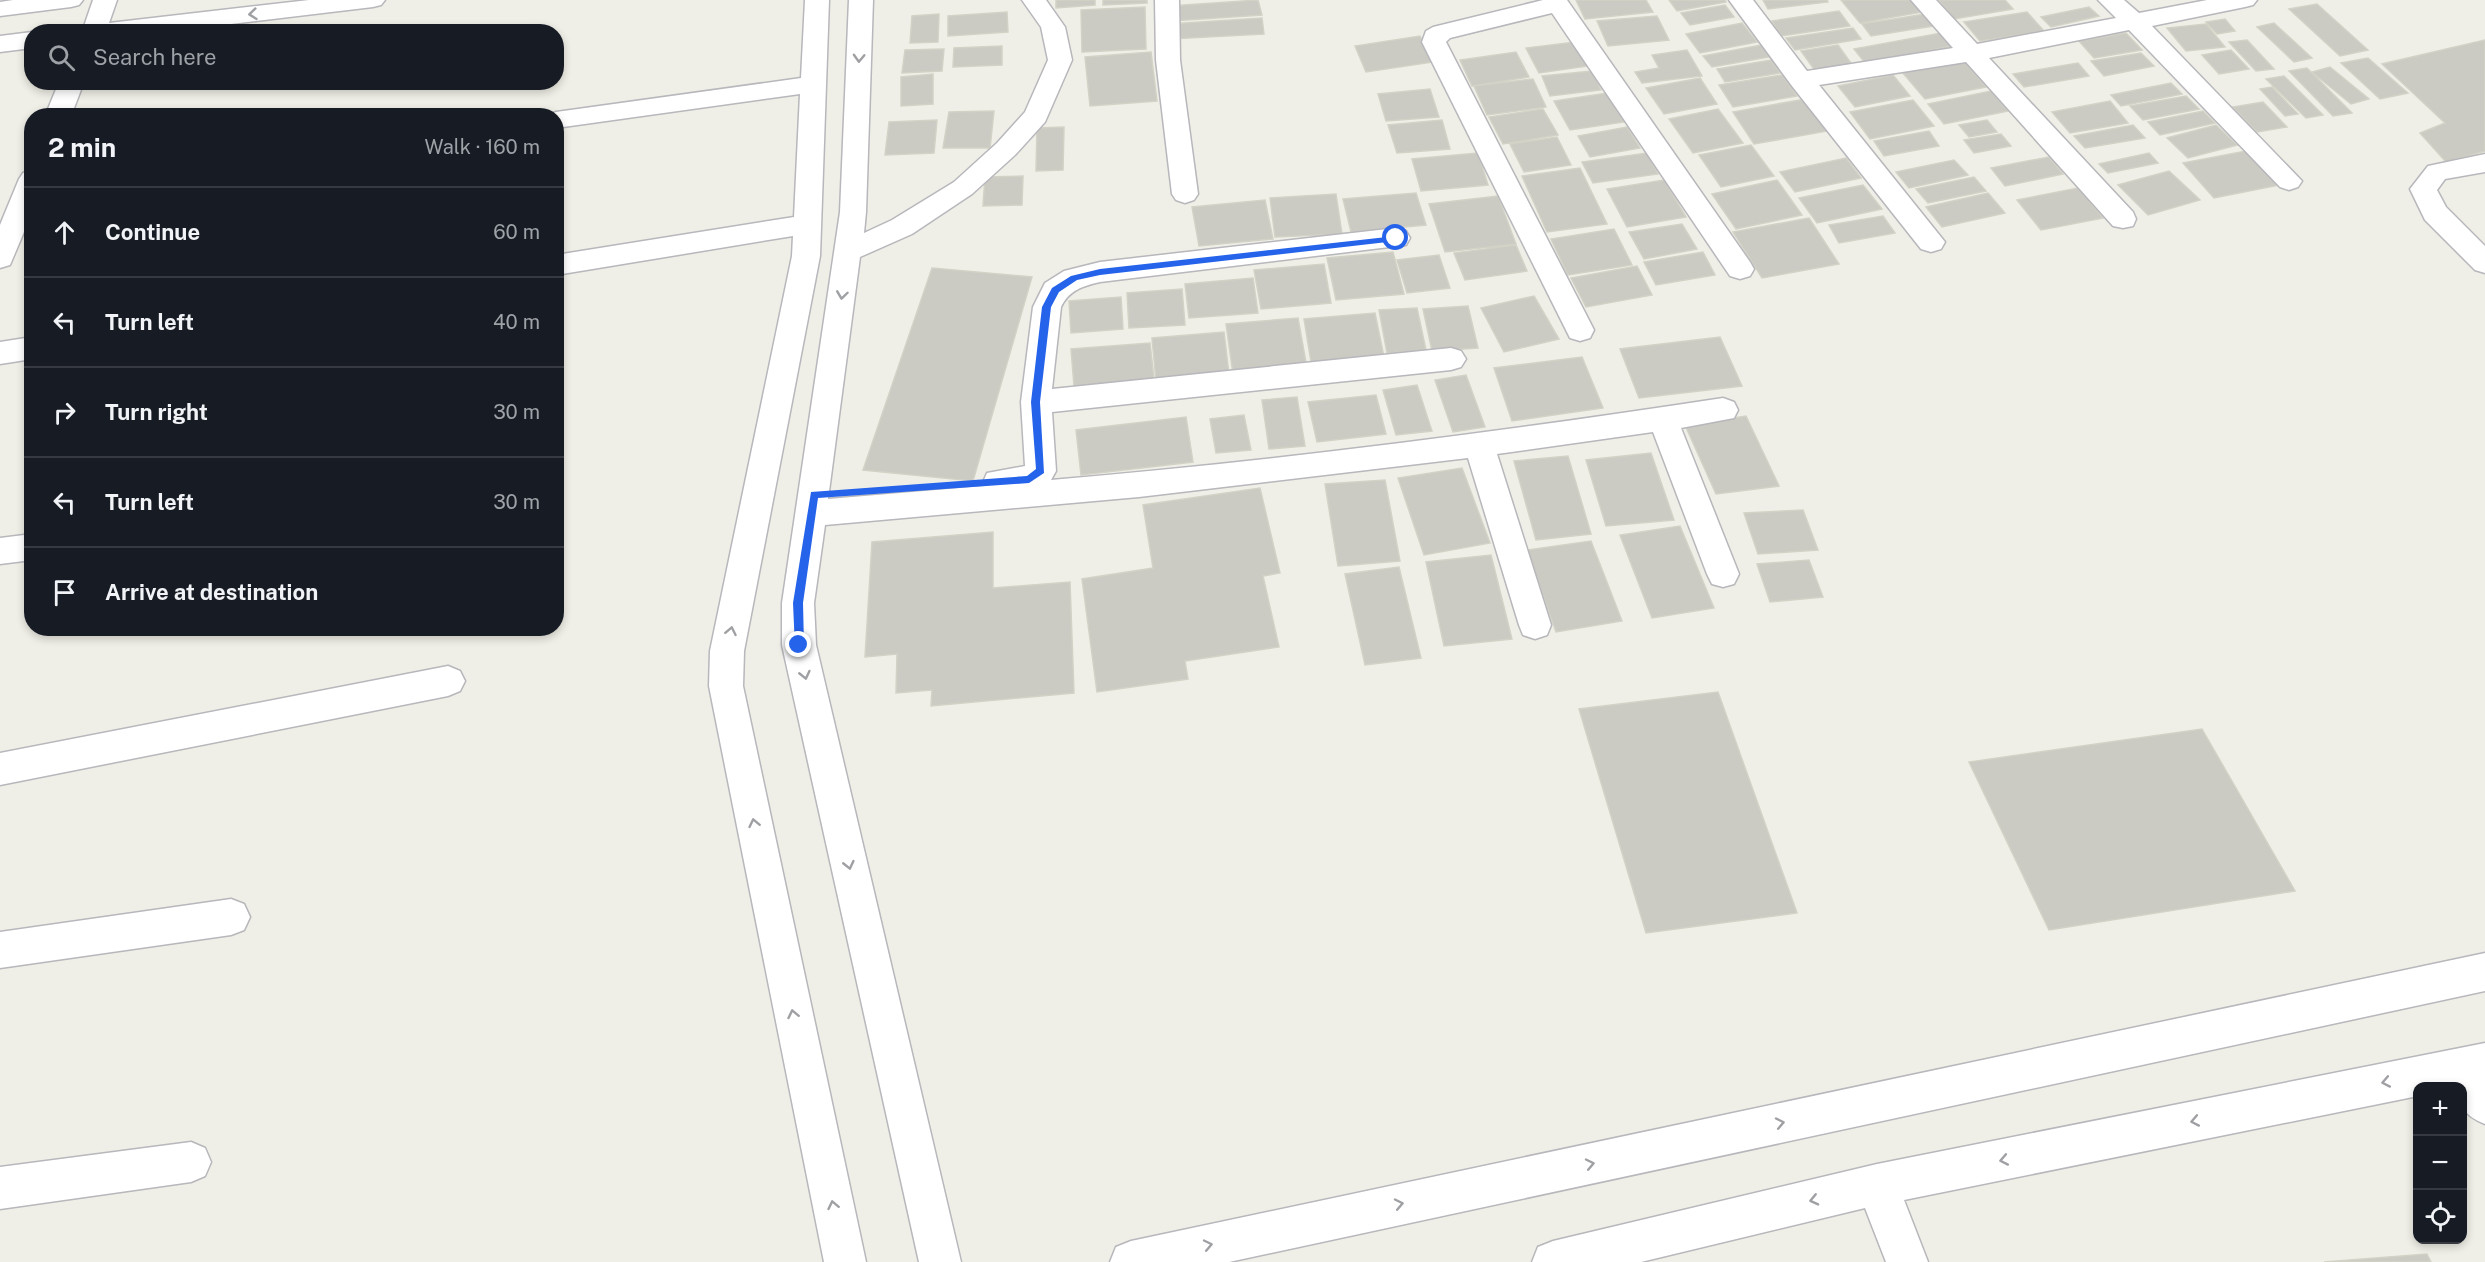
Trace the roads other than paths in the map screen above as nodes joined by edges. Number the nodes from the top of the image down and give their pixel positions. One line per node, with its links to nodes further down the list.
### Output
1 (71, 0): 13 (street)
2 (105, 0): 15 (street)
3 (373, 0): 16 (street, one-way to 16)
4 (817, 0): 21 (street)
5 (861, 0): 34 (street, one-way to 34)
6 (1034, 0): 34 (street)
7 (1167, 0): 27 (street)
8 (1741, 0): 20 (street)
9 (1923, 0): 19 (street)
10 (2110, 0): 14 (street)
11 (2245, 0): 14 (street)
12 (1556, 2): 38 (street); 39 (street)
13 (0, 9)
14 (2136, 23): 19 (street); 26 (street)
15 (98, 24)
16 (164, 24)
17 (24, 41): 18 (street)
18 (0, 44)
19 (1972, 53): 20 (street); 29 (street)
20 (1801, 80): 33 (street)
21 (813, 84): 24 (street); 30 (street)
22 (69, 90): 23 (street)
23 (61, 108)
24 (564, 119)
25 (2485, 163): 36 (street)
26 (2289, 181)
27 (1185, 194)
28 (24, 198): 31 (street)
29 (2123, 219)
30 (808, 224): 37 (street); 62 (street, one-way to 30)
31 (6, 231): 35 (street)
32 (1396, 238): 43 (street)
33 (1931, 242)
34 (848, 251): 47 (street, one-way to 47)
35 (0, 258)
36 (2485, 263)
37 (564, 264)
38 (1740, 269)
39 (1580, 330)
40 (24, 349): 41 (street)
41 (0, 353)
42 (1451, 359): 43 (street)
43 (1036, 402): 47 (street)
44 (1723, 410): 45 (street)
45 (1663, 419): 46 (street); 50 (street)
46 (1479, 445): 47 (street); 51 (street)
47 (812, 504): 63 (street, one-way to 63)
48 (24, 548): 49 (street)
49 (0, 551)
50 (1722, 574)
51 (1535, 625)
52 (448, 681): 53 (street)
53 (0, 769)
54 (231, 917): 55 (street)
55 (0, 950)
56 (2485, 972): 64 (street, one-way to 56)
57 (2472, 1065): 58 (street); 60 (street, one-way to 60)
58 (2485, 1104)
59 (192, 1162): 61 (street)
60 (1877, 1185): 65 (street, one-way to 65); 66 (street)
61 (0, 1188)
62 (845, 1262)
63 (939, 1262)
64 (1131, 1262)
65 (1553, 1262)
66 (1907, 1262)

